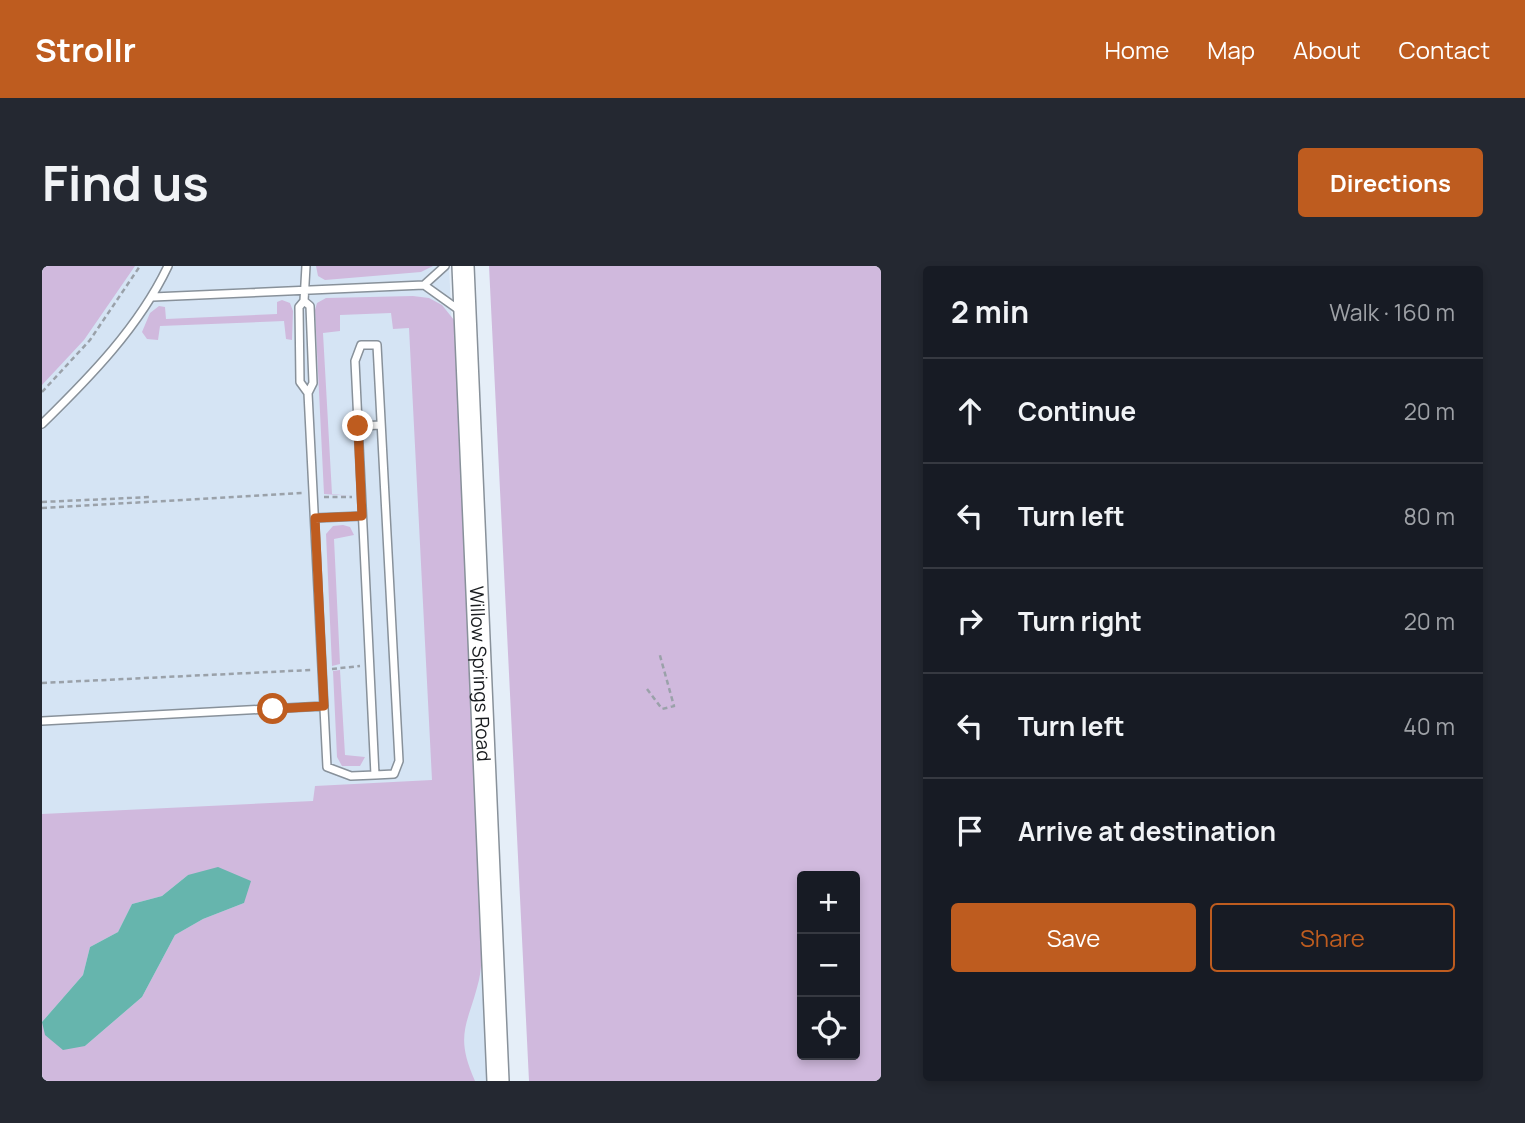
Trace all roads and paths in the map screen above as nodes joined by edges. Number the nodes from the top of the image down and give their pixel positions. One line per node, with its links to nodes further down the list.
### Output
1 (140, 266): 11 (path)
2 (168, 266): 8 (lane)
3 (306, 266): 7 (lane)
4 (445, 266): 6 (lane)
5 (463, 266): 10 (main road, Willow Springs Road)
6 (424, 285): 7 (lane); 10 (lane)
7 (304, 290): 8 (lane); 9 (lane)
8 (153, 297): 13 (lane)
9 (304, 301): 12 (lane); 12 (lane)
10 (465, 315): 31 (main road, Willow Springs Road)
11 (42, 392)
12 (308, 393): 16 (lane)
13 (42, 424)
14 (381, 425): 15 (lane); 15 (lane); 30 (lane)
15 (358, 426): 21 (lane)
16 (313, 495): 18 (path); 20 (path); 22 (lane)
17 (151, 497): 19 (path)
18 (352, 497)
19 (42, 502)
20 (42, 508)
21 (362, 516): 22 (lane); 30 (lane)
22 (315, 518): 25 (lane)
23 (659, 652): 27 (path)
24 (352, 666): 25 (path)
25 (322, 669): 26 (path); 28 (lane)
26 (42, 683)
27 (647, 690)
28 (324, 706): 29 (lane); 30 (lane)
29 (42, 721)
30 (375, 775)
31 (498, 1081)

